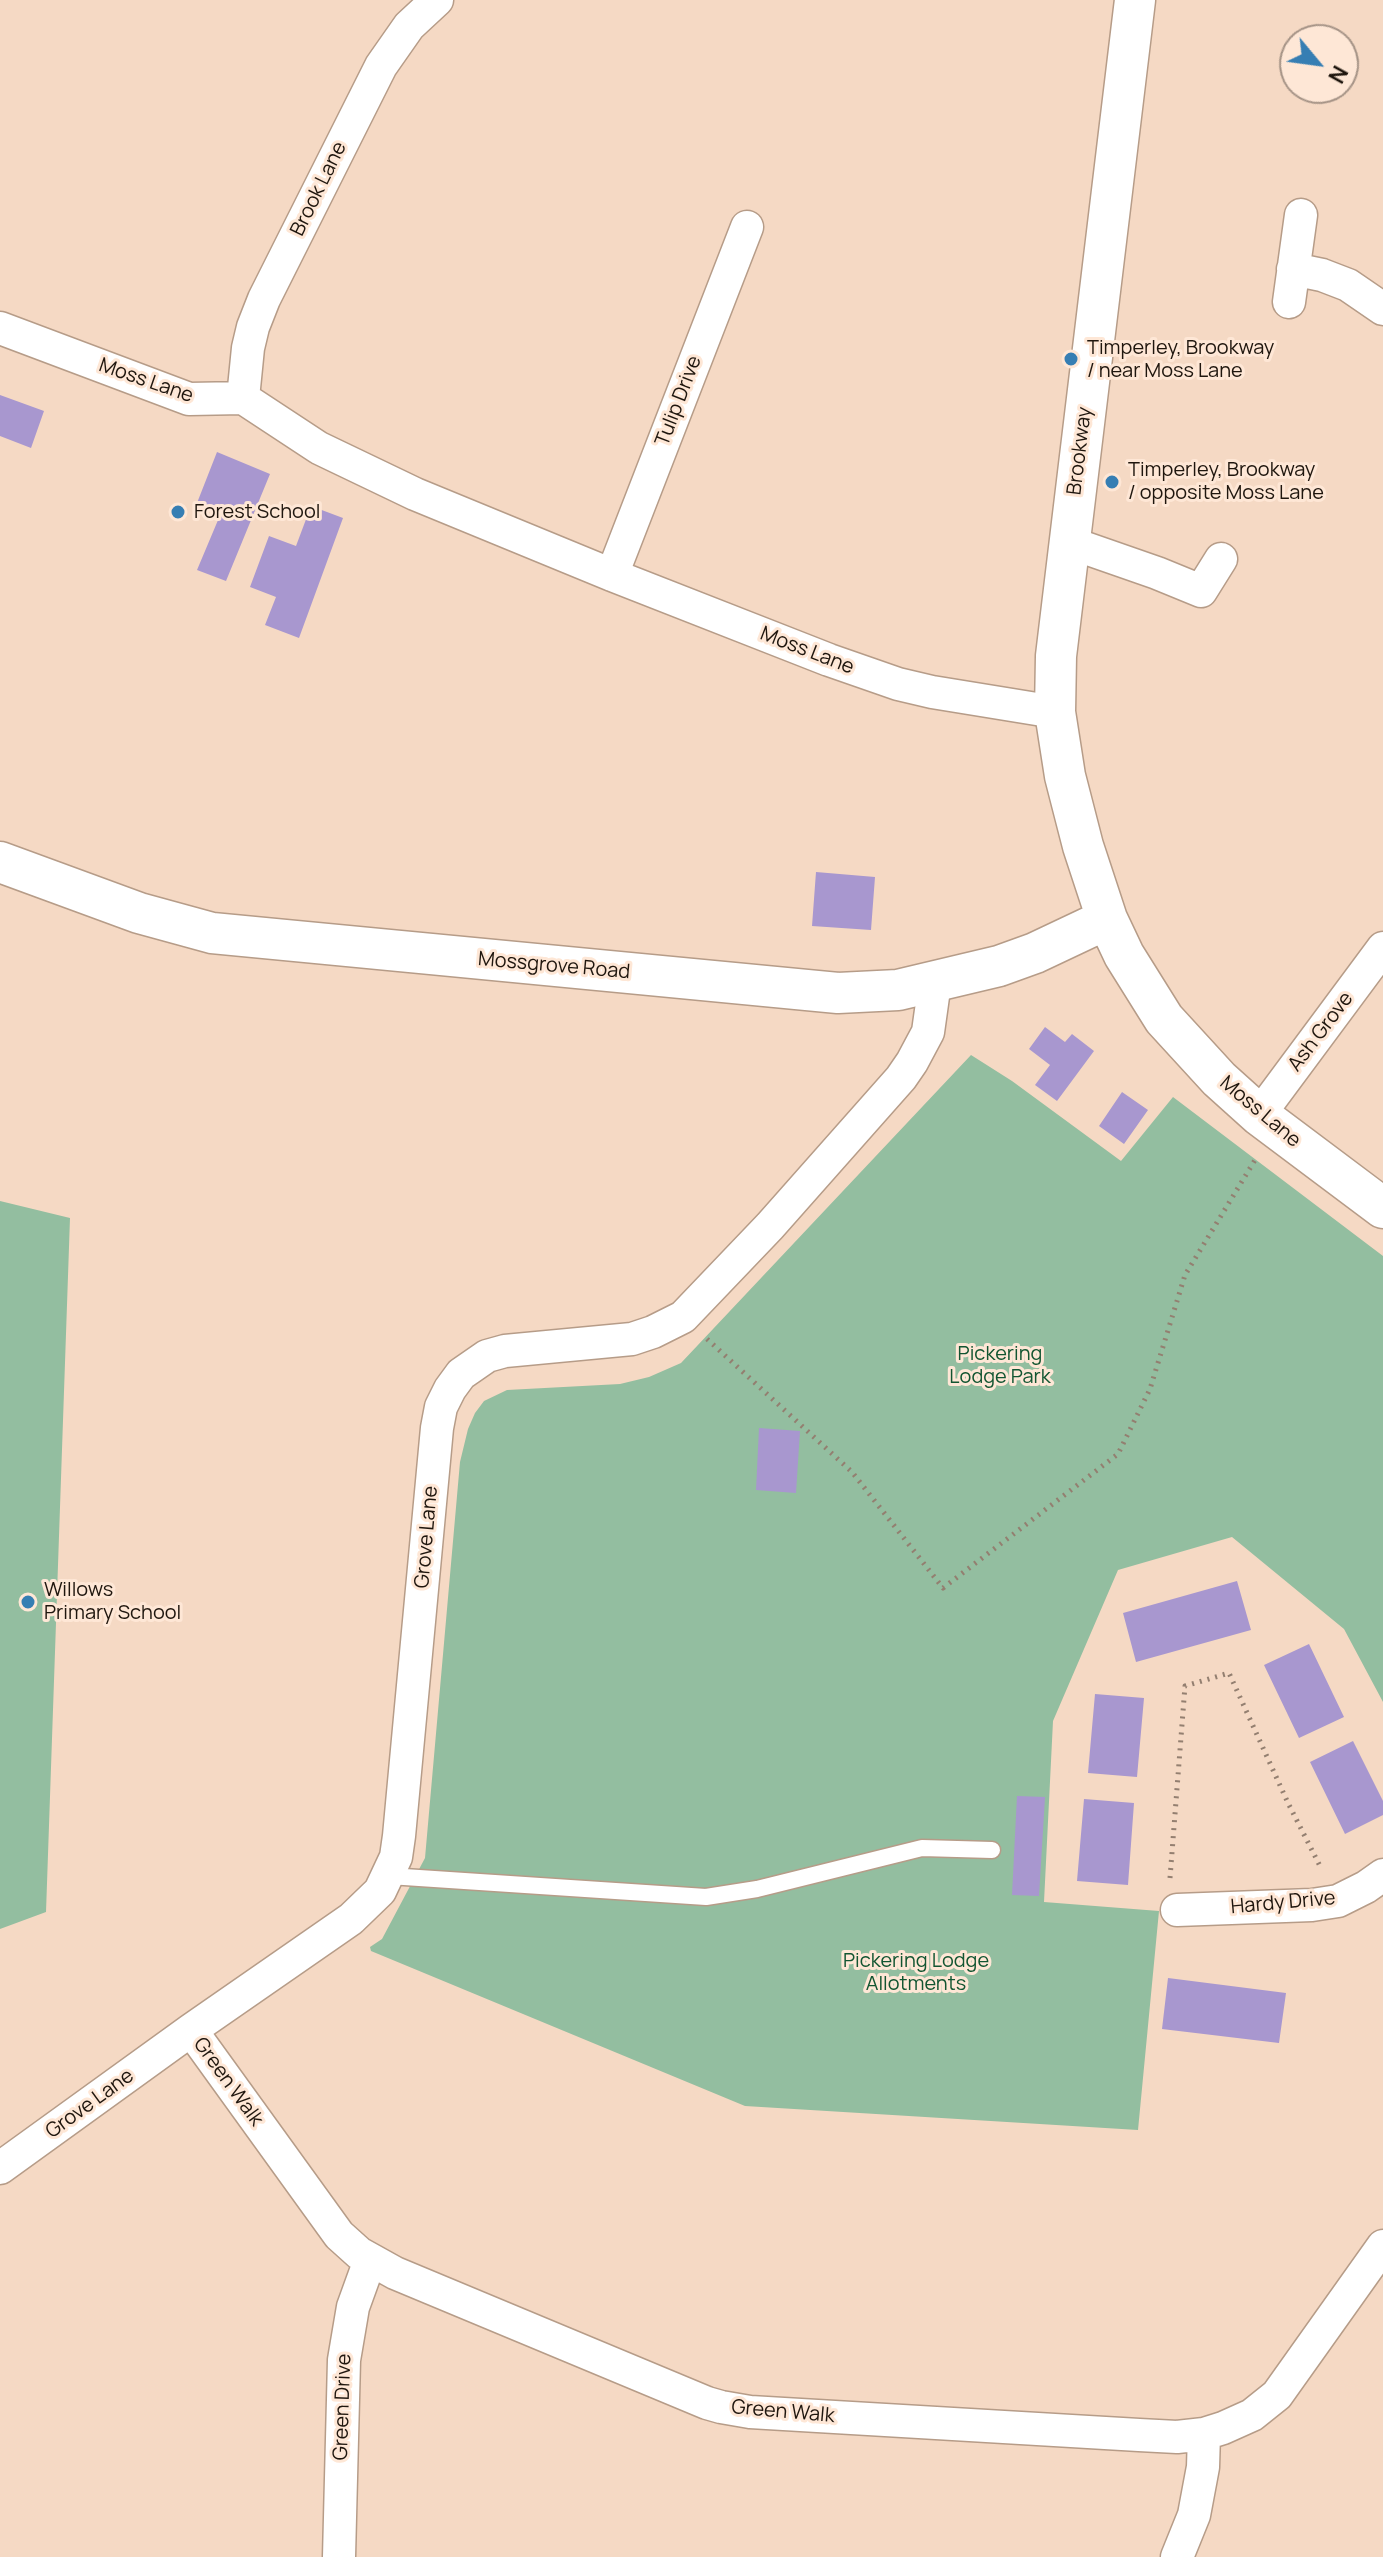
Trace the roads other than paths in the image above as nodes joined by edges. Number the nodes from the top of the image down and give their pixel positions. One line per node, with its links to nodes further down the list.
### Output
1 (437, 0): 9 (street, Brook Lane)
2 (1135, 0): 10 (street, Brookway)
3 (1301, 215): 5 (street)
4 (747, 227): 12 (street, Tulip Drive)
5 (1293, 269): 6 (street); 7 (street)
6 (1289, 302)
7 (1383, 309)
8 (0, 328): 9 (street, Moss Lane)
9 (243, 398): 12 (street, Moss Lane)
10 (1068, 542): 11 (street); 13 (street, Brookway)
11 (1221, 559)
12 (612, 575): 13 (street, Moss Lane)
13 (1055, 712): 15 (street, Moss Lane)
14 (0, 862): 17 (street, Mossgrove Road)
15 (1107, 919): 17 (street, Mossgrove Road); 18 (street, Moss Lane)
16 (1383, 948): 18 (street, Ash Grove)
17 (935, 982): 22 (street, Grove Lane)
18 (1268, 1122): 19 (street, Moss Lane)
19 (1383, 1208)
20 (992, 1850): 22 (lane)
21 (1383, 1875): 23 (street, Hardy Drive)
22 (389, 1876): 24 (street, Grove Lane)
23 (1177, 1910)
24 (191, 2030): 25 (street, Grove Lane); 27 (street, Green Walk)
25 (0, 2168)
26 (1383, 2246): 28 (street, Green Walk)
27 (370, 2260): 28 (street, Green Walk); 29 (street, Green Drive)
28 (1204, 2434): 30 (street)
29 (339, 2557)
30 (1177, 2557)

